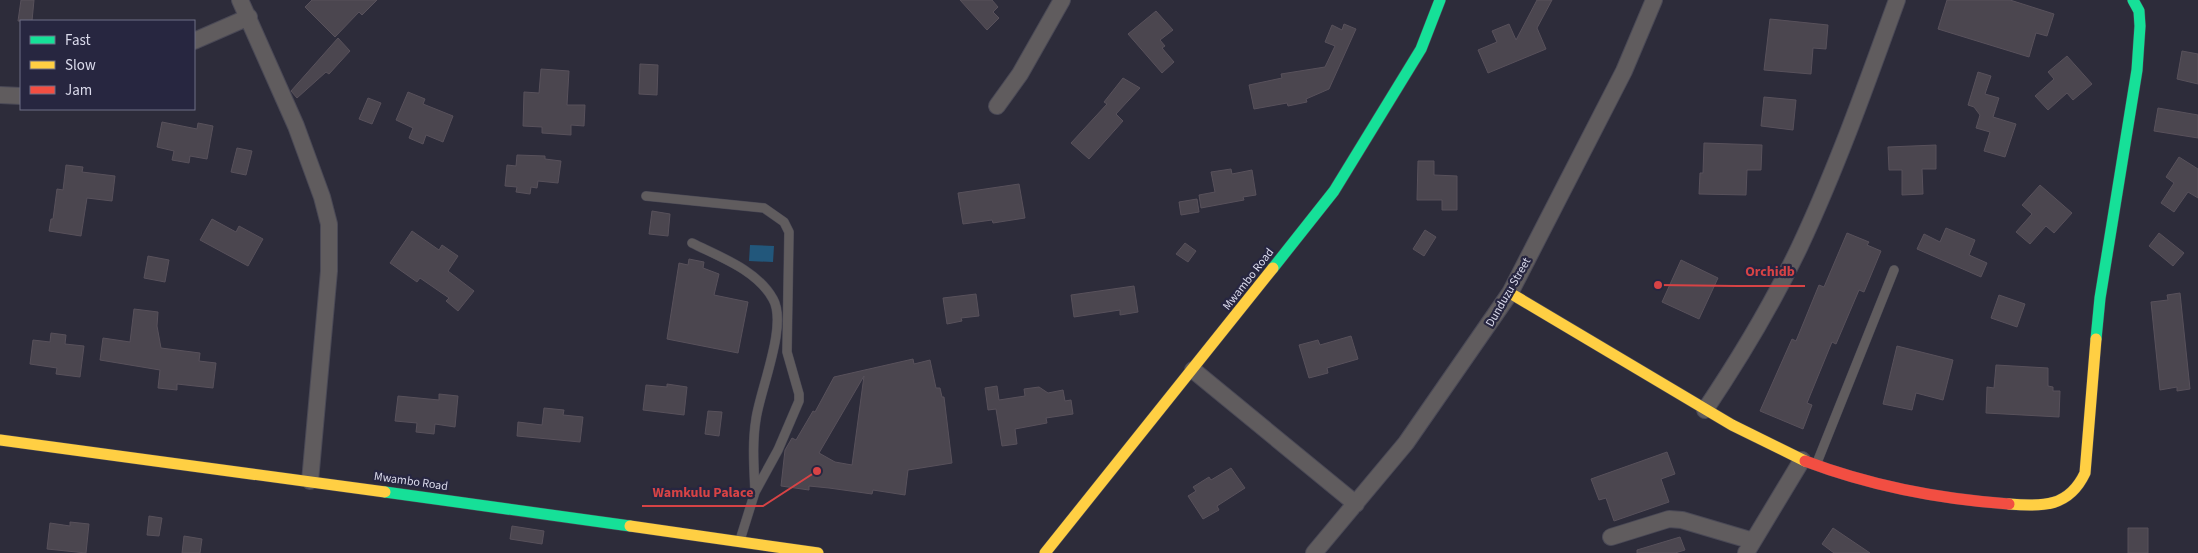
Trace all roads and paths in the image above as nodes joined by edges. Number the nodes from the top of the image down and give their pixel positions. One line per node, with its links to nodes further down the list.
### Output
1 (240, 0): 7 (street)
2 (1062, 0): 11 (street)
3 (1440, 0): 16 (street, Mwambo Road)
4 (1654, 0): 15 (street, Dunduzu Street)
5 (1896, 0): 17 (street)
6 (2134, 0): 19 (street)
7 (249, 17): 8 (street); 20 (street)
8 (195, 41)
9 (0, 95): 10 (street)
10 (20, 96)
11 (997, 106)
12 (646, 196): 21 (lane)
13 (692, 243): 21 (lane)
14 (1894, 270): 19 (lane)
15 (1510, 293): 17 (street); 22 (street, Dunduzu Street)
16 (1193, 370): 22 (street); 27 (street, Mwambo Road)
17 (1705, 410): 19 (street)
18 (0, 440): 20 (street, Mwambo Road)
19 (1809, 462): 25 (street)
20 (310, 481): 24 (street, Mwambo Road)
21 (755, 492): 24 (lane)
22 (1356, 504): 28 (street, Dunduzu Street)
23 (1611, 537): 25 (street)
24 (740, 542): 26 (street, Mwambo Road)
25 (1749, 547)
26 (818, 553)
27 (1045, 553)
28 (1314, 553)

